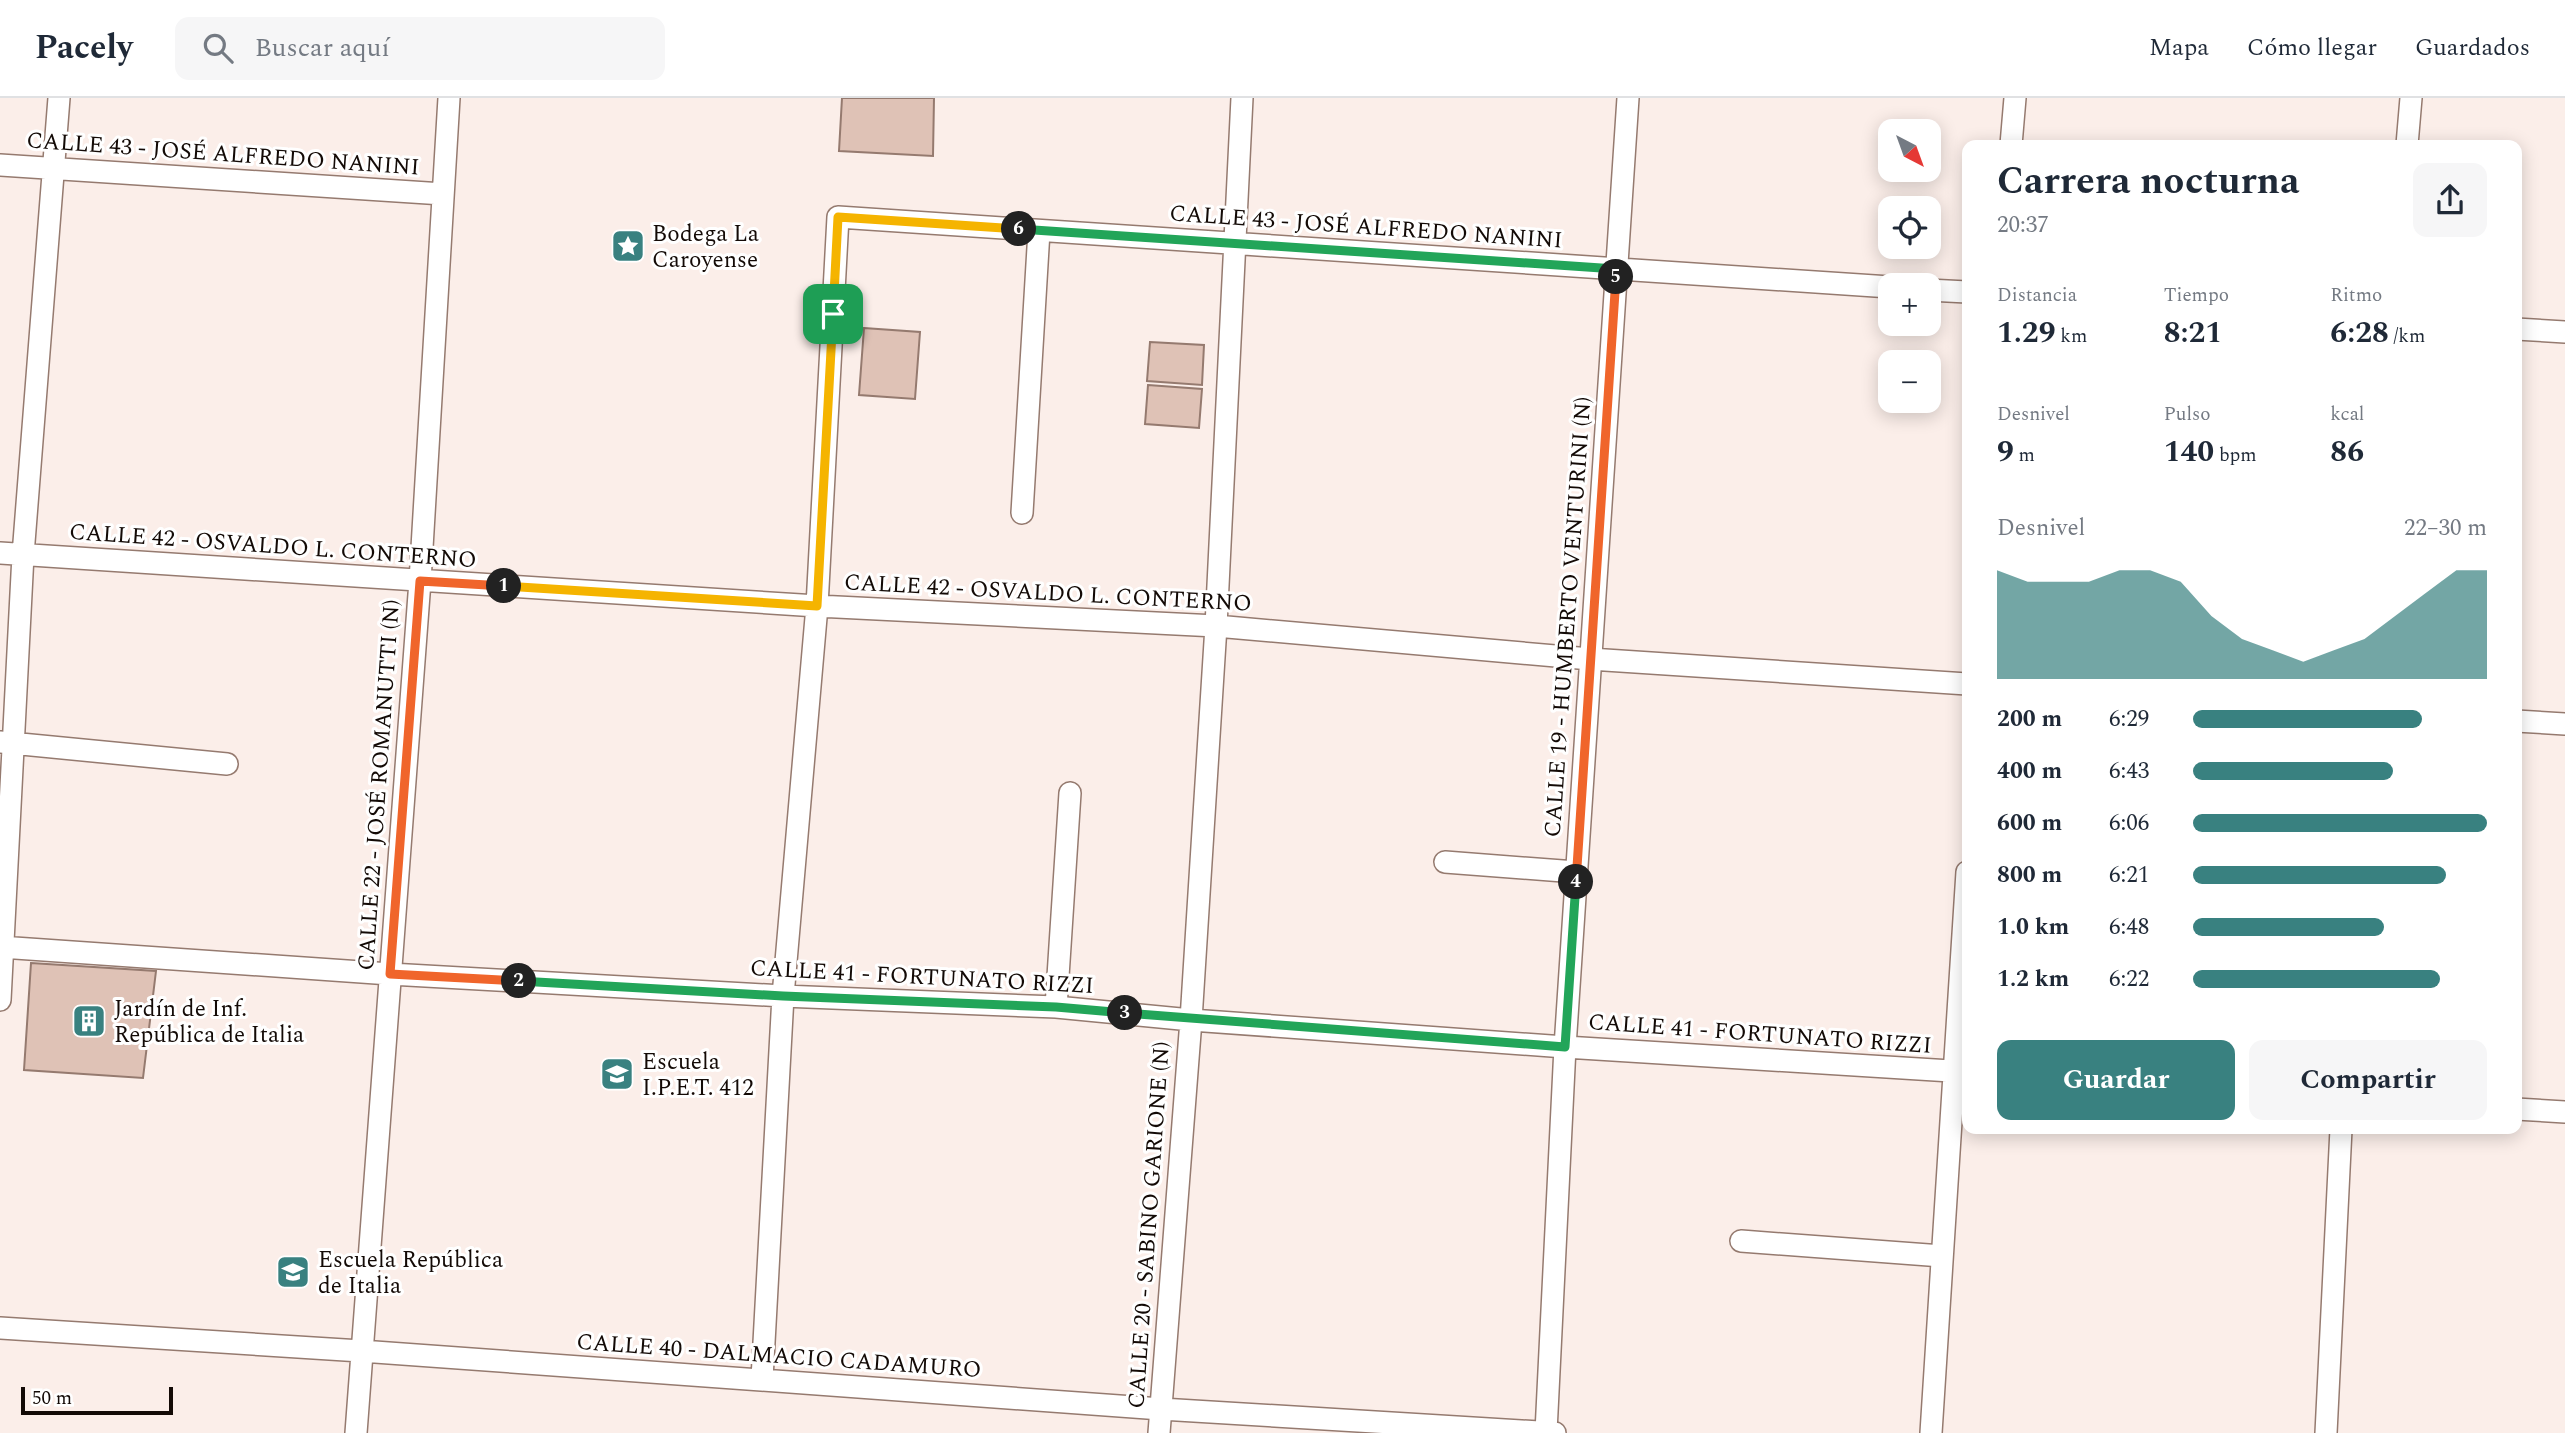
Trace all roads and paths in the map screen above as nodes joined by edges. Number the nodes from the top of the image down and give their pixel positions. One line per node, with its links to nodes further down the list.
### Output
1 (59, 98): 10 (street)
2 (449, 98): 11 (street, CALLE 22 - JOSÉ ROMANUTTI (N))
3 (1242, 98): 13 (street, CALLE 20 - SABINO GARIONE (N))
4 (1628, 98): 14 (street, CALLE 19 - HUMBERTO VENTURINI (N))
5 (2015, 98): 7 (street)
6 (2412, 98): 8 (street)
7 (2011, 140)
8 (2408, 140)
9 (0, 165): 10 (street, CALLE 43 - JOSÉ ALFREDO NANINI)
10 (53, 169): 11 (street, CALLE 43 - JOSÉ ALFREDO NANINI); 22 (street)
11 (443, 194): 23 (street, CALLE 22 - JOSÉ ROMANUTTI (N))
12 (1039, 231): 13 (street, CALLE 43 - JOSÉ ALFREDO NANINI); 20 (street); 24 (street, CALLE 43 - JOSÉ ALFREDO NANINI)
13 (1236, 244): 14 (street, CALLE 43 - JOSÉ ALFREDO NANINI); 25 (street, CALLE 20 - SABINO GARIONE (N))
14 (1616, 269): 15 (street, CALLE 43 - JOSÉ ALFREDO NANINI); 26 (street, CALLE 19 - HUMBERTO VENTURINI (N))
15 (1878, 286)
16 (1941, 291): 17 (street)
17 (1962, 292)
18 (2522, 329): 19 (street)
19 (2565, 332)
20 (1022, 513)
21 (0, 553): 22 (street, CALLE 42 - OSVALDO L. CONTERNO)
22 (23, 555): 23 (street, CALLE 42 - OSVALDO L. CONTERNO); 30 (street)
23 (420, 581): 24 (street, CALLE 42 - OSVALDO L. CONTERNO); 36 (street, CALLE 22 - JOSÉ ROMANUTTI (N))
24 (817, 606): 25 (street, CALLE 42 - OSVALDO L. CONTERNO); 37 (street)
25 (1216, 626): 26 (street, CALLE 42 - OSVALDO L. CONTERNO); 41 (street, CALLE 20 - SABINO GARIONE (N))
26 (1590, 659): 27 (street, CALLE 42 - OSVALDO L. CONTERNO); 34 (street, CALLE 19 - HUMBERTO VENTURINI (N))
27 (1962, 684)
28 (2522, 721): 29 (street)
29 (2565, 724)
30 (7, 743): 31 (street); 35 (street)
31 (227, 764)
32 (1070, 793): 39 (street)
33 (1445, 862): 34 (street)
34 (1576, 872): 42 (street, CALLE 19 - HUMBERTO VENTURINI (N))
35 (1, 948): 36 (street, CALLE 41 - FORTUNATO RIZZI); 38 (street)
36 (390, 974): 37 (street, CALLE 41 - FORTUNATO RIZZI); 50 (street, CALLE 22 - JOSÉ ROMANUTTI (N))
37 (783, 996): 39 (street, CALLE 41 - FORTUNATO RIZZI); 51 (street)
38 (0, 1000)
39 (1056, 1007): 41 (street, CALLE 41 - FORTUNATO RIZZI)
40 (1962, 1015): 43 (street)
41 (1191, 1020): 42 (street, CALLE 41 - FORTUNATO RIZZI); 52 (street, CALLE 20 - SABINO GARIONE (N))
42 (1565, 1047): 43 (street, CALLE 41 - FORTUNATO RIZZI); 53 (street, CALLE 19 - HUMBERTO VENTURINI (N))
43 (1960, 1072): 48 (street)
44 (2522, 1109): 45 (street)
45 (2565, 1112)
46 (2341, 1134): 58 (street)
47 (1741, 1241): 48 (street)
48 (1942, 1256): 57 (street)
49 (0, 1328): 50 (street, CALLE 40 - DALMACIO CADAMURO)
50 (361, 1351): 51 (street, CALLE 40 - DALMACIO CADAMURO); 54 (street, CALLE 22 - JOSÉ ROMANUTTI (N))
51 (762, 1379): 52 (street, CALLE 40 - DALMACIO CADAMURO)
52 (1161, 1409): 53 (street, CALLE 40 - DALMACIO CADAMURO); 55 (street, CALLE 20 - SABINO GARIONE (N))
53 (1546, 1432): 56 (street, CALLE 40 - DALMACIO CADAMURO)
54 (356, 1433)
55 (1159, 1433)
56 (1555, 1433)
57 (1931, 1433)
58 (2326, 1433)

